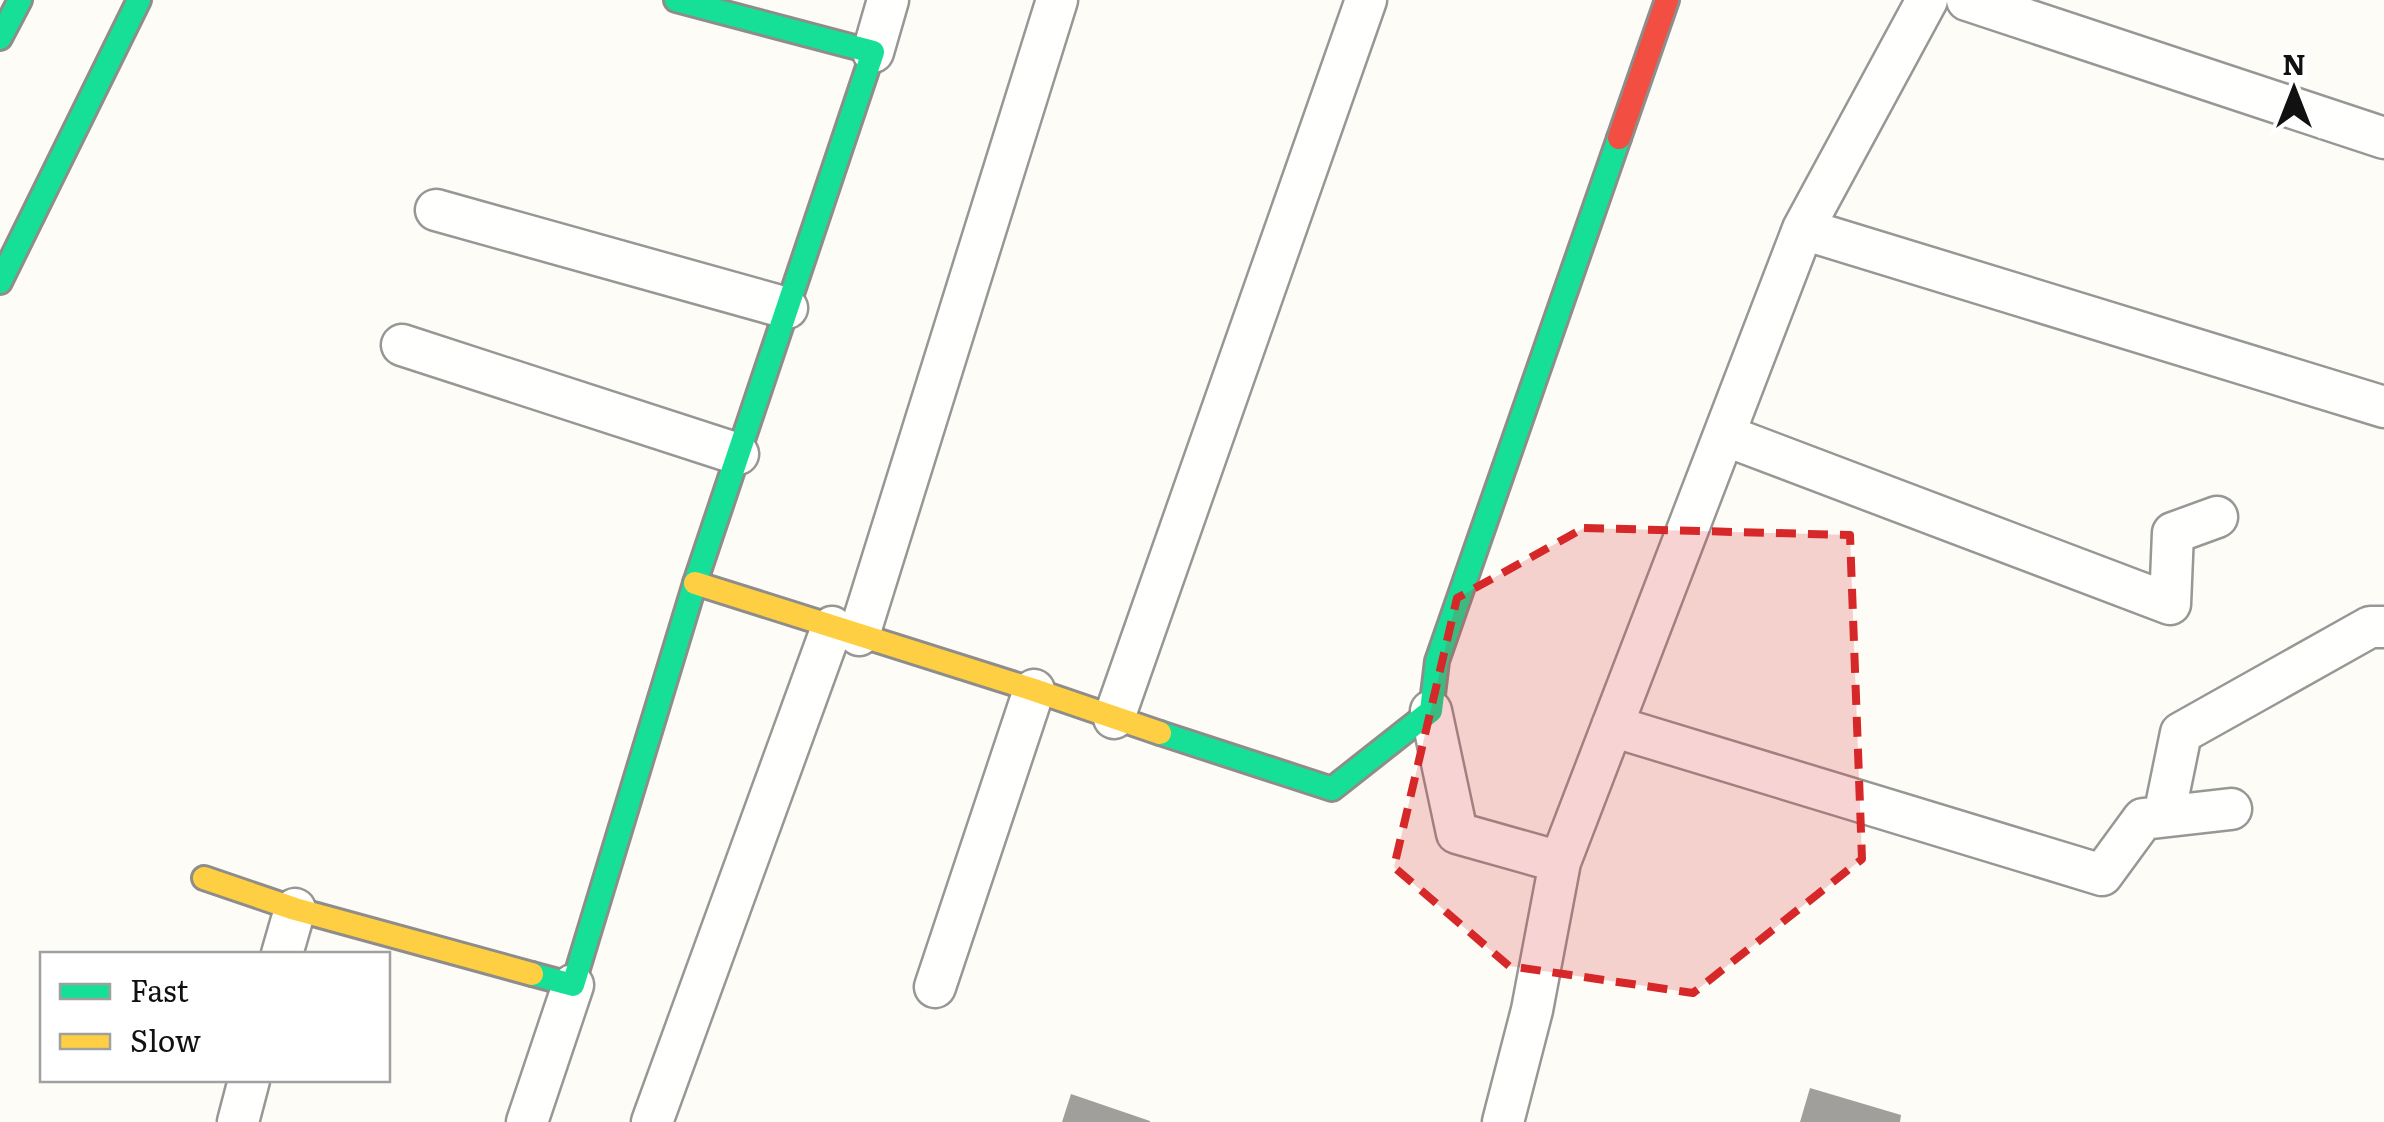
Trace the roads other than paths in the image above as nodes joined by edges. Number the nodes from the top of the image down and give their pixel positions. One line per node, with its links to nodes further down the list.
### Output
1 (20, 0): 10 (street)
2 (140, 0): 15 (street)
3 (676, 0): 11 (street)
4 (888, 0): 11 (street)
5 (1056, 0): 24 (street)
6 (1366, 0): 27 (street)
7 (1667, 0): 26 (street)
8 (1927, 0): 14 (street)
9 (1967, 0): 12 (street)
10 (0, 38)
11 (873, 52): 16 (street)
12 (2384, 138)
13 (436, 210): 16 (street)
14 (1803, 228): 18 (street); 19 (street)
15 (0, 282)
16 (787, 308): 20 (street)
17 (402, 344): 20 (street)
18 (2384, 407)
19 (1724, 435): 21 (street); 28 (street)
20 (738, 454): 22 (street)
21 (2217, 517)
22 (695, 582): 24 (street); 35 (street)
23 (2384, 627): 30 (street)
24 (845, 631): 25 (street); 40 (street)
25 (1034, 690): 27 (street); 36 (street)
26 (1431, 711): 27 (street); 31 (street)
27 (1114, 718)
28 (1612, 726): 30 (street); 31 (street)
29 (2231, 809): 30 (street)
30 (2164, 816)
31 (1560, 862): 41 (street)
32 (204, 878): 33 (street)
33 (295, 909): 34 (street); 35 (street)
34 (283, 952)
35 (573, 984): 39 (street)
36 (935, 987)
37 (248, 1082): 38 (street)
38 (238, 1122)
39 (527, 1122)
40 (652, 1122)
41 (1503, 1122)

